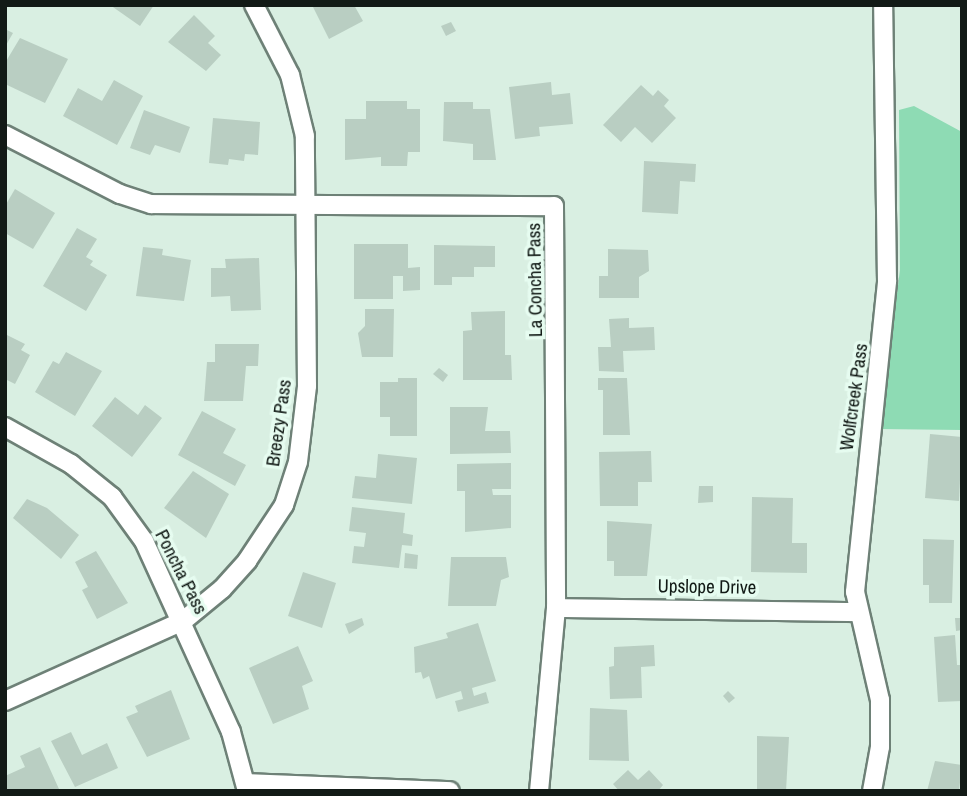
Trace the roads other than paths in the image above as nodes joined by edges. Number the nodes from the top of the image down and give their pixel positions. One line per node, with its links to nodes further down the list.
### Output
1 (254, 5): 4 (street, Breezy Pass)
2 (883, 5): 7 (street, Wolfcreek Pass)
3 (5, 135): 4 (street, La Concha Pass)
4 (308, 208): 6 (street, La Concha Pass); 8 (street, Breezy Pass)
5 (5, 427): 8 (street, Poncha Pass)
6 (556, 608): 7 (street, Upslope Drive); 12 (street, La Concha Pass)
7 (856, 612): 13 (street, Wolfcreek Pass)
8 (183, 621): 9 (street, Breezy Pass); 10 (street, Poncha Pass)
9 (5, 701)
10 (247, 787): 11 (street)
11 (450, 791)
12 (539, 791)
13 (872, 791)

